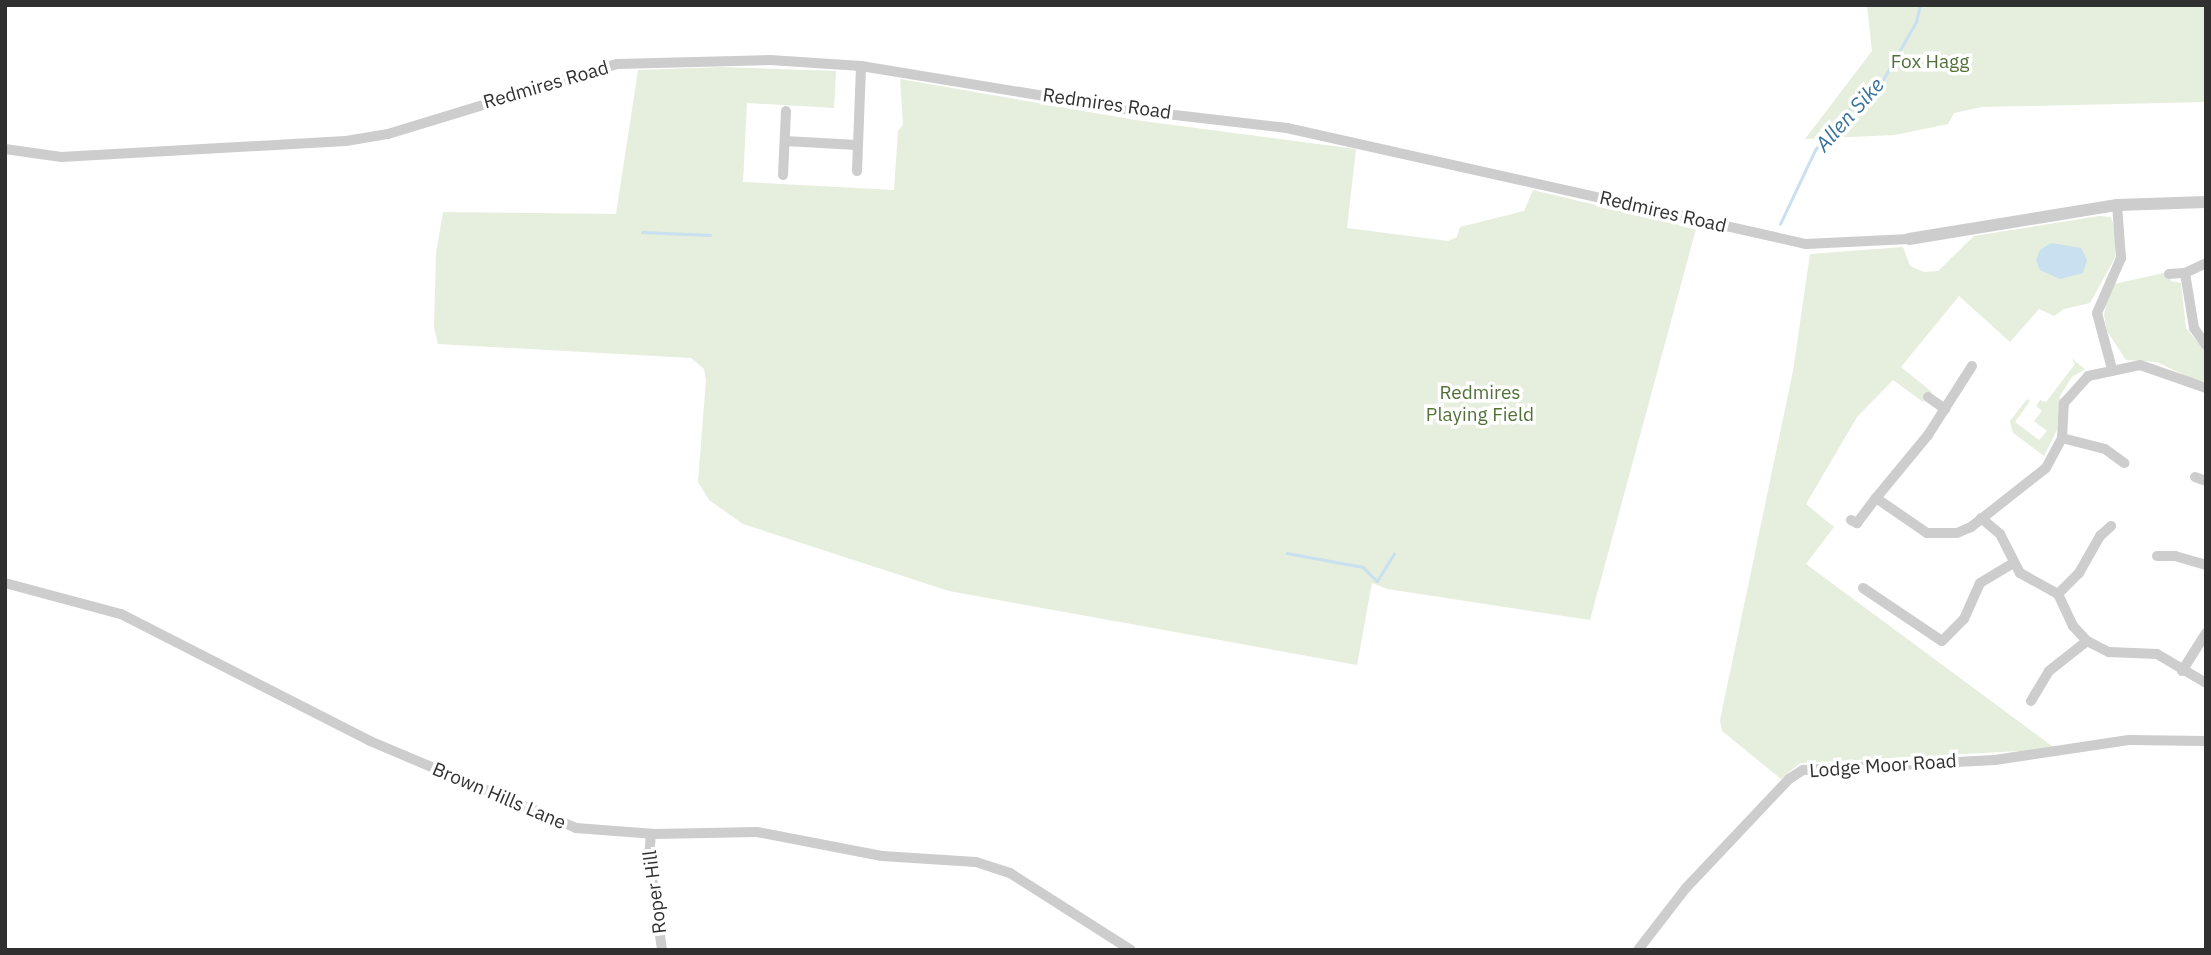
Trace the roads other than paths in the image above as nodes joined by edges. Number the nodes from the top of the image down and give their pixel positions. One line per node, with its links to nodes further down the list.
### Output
1 (861, 66): 4 (street); 5 (street, Redmires Road); 10 (street, Redmires Road)
2 (786, 111): 3 (street)
3 (785, 141): 4 (street); 7 (street)
4 (858, 145): 6 (street)
5 (5, 149)
6 (857, 171)
7 (783, 175)
8 (2206, 202): 9 (street, Redmires Road)
9 (2117, 205): 10 (street, Redmires Road); 16 (street)
10 (1909, 239)
11 (2206, 263): 12 (street)
12 (2185, 273): 13 (street); 14 (street)
13 (2169, 274)
14 (2206, 345)
15 (1972, 366): 19 (street)
16 (2112, 369): 17 (street); 20 (street)
17 (2206, 388)
18 (1928, 397): 19 (street)
19 (1945, 409): 24 (street)
20 (2062, 438): 21 (street); 25 (street)
21 (2124, 463)
22 (2195, 477): 23 (street)
23 (2206, 481)
24 (1876, 498): 25 (street); 26 (street)
25 (1981, 518): 29 (street)
26 (1854, 521)
27 (2111, 526): 33 (street)
28 (2157, 556): 30 (street)
29 (2013, 563): 32 (street); 33 (street)
30 (2206, 565)
31 (5, 583): 40 (street, Brown Hills Lane)
32 (1863, 588)
33 (2058, 594): 35 (street)
34 (2206, 633): 36 (street)
35 (2087, 641): 36 (street); 38 (street)
36 (2182, 671): 37 (street)
37 (2206, 683)
38 (2031, 701)
39 (2206, 741): 43 (street, Lodge Moor Road)
40 (651, 834): 41 (street, Roper Hill); 42 (street, Brown Hills Lane)
41 (662, 950)
42 (1131, 950)
43 (1638, 950)

